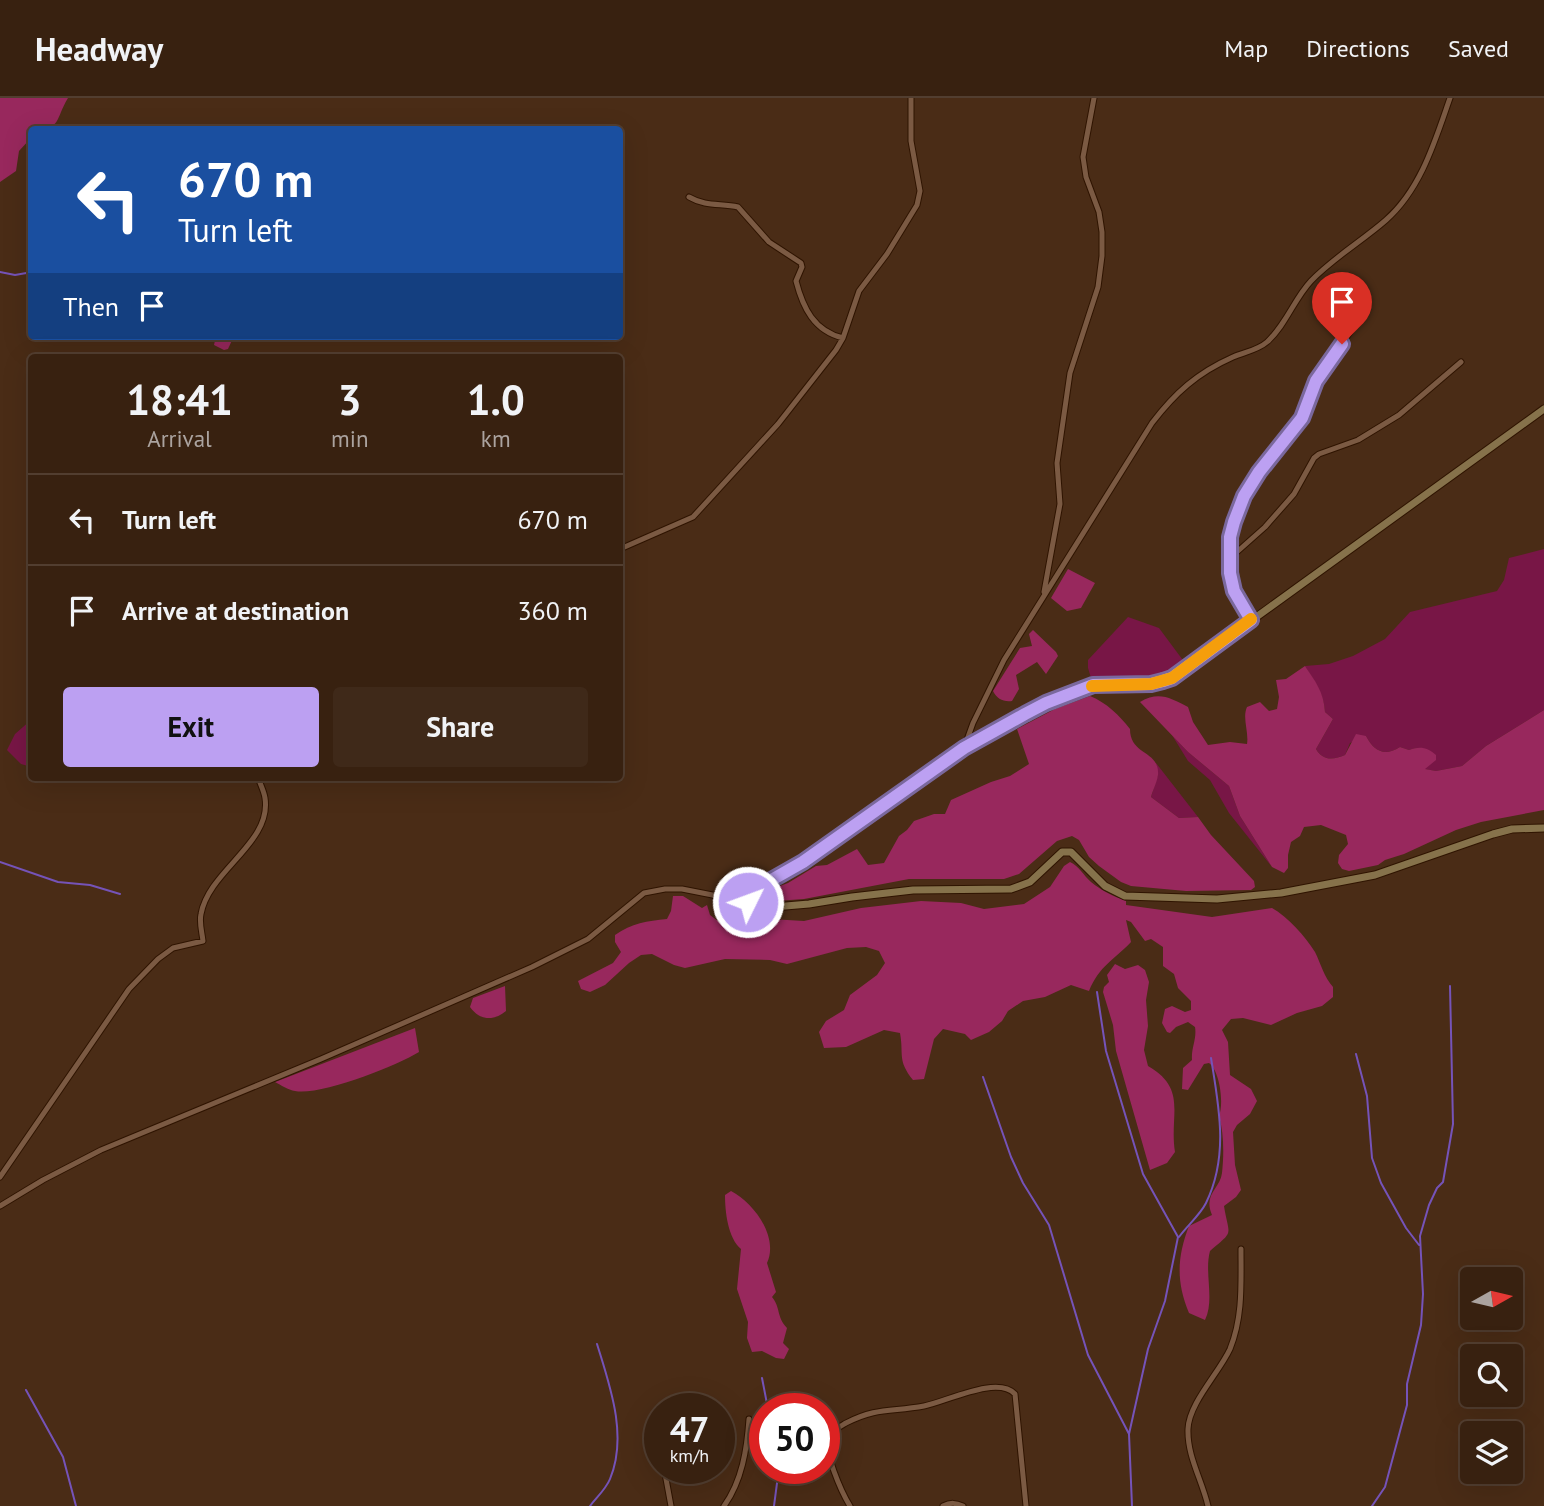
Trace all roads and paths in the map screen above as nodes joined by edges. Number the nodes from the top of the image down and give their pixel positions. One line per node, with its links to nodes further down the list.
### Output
1 (911, 98): 6 (street)
2 (1094, 98): 11 (street)
3 (1450, 98): 11 (street)
4 (689, 197): 6 (street)
5 (1357, 322): 10 (street)
6 (843, 338): 9 (street)
7 (1461, 362): 10 (street)
8 (1544, 409): 12 (main road)
9 (623, 548)
10 (1228, 559): 12 (street)
11 (1044, 595): 13 (street)
12 (1251, 620): 13 (main road)
13 (964, 748): 16 (main road)
14 (259, 781): 17 (street)
15 (1544, 828): 16 (main road)
16 (748, 902): 18 (street)
17 (0, 1177)
18 (0, 1206)
19 (1241, 1249): 28 (street)
20 (748, 1419): 23 (street)
21 (667, 1484): 22 (street)
22 (671, 1506)
23 (724, 1506)
24 (850, 1506): 27 (street)
25 (943, 1506): 26 (street)
26 (964, 1506)
27 (1026, 1506)
28 (1208, 1506)

